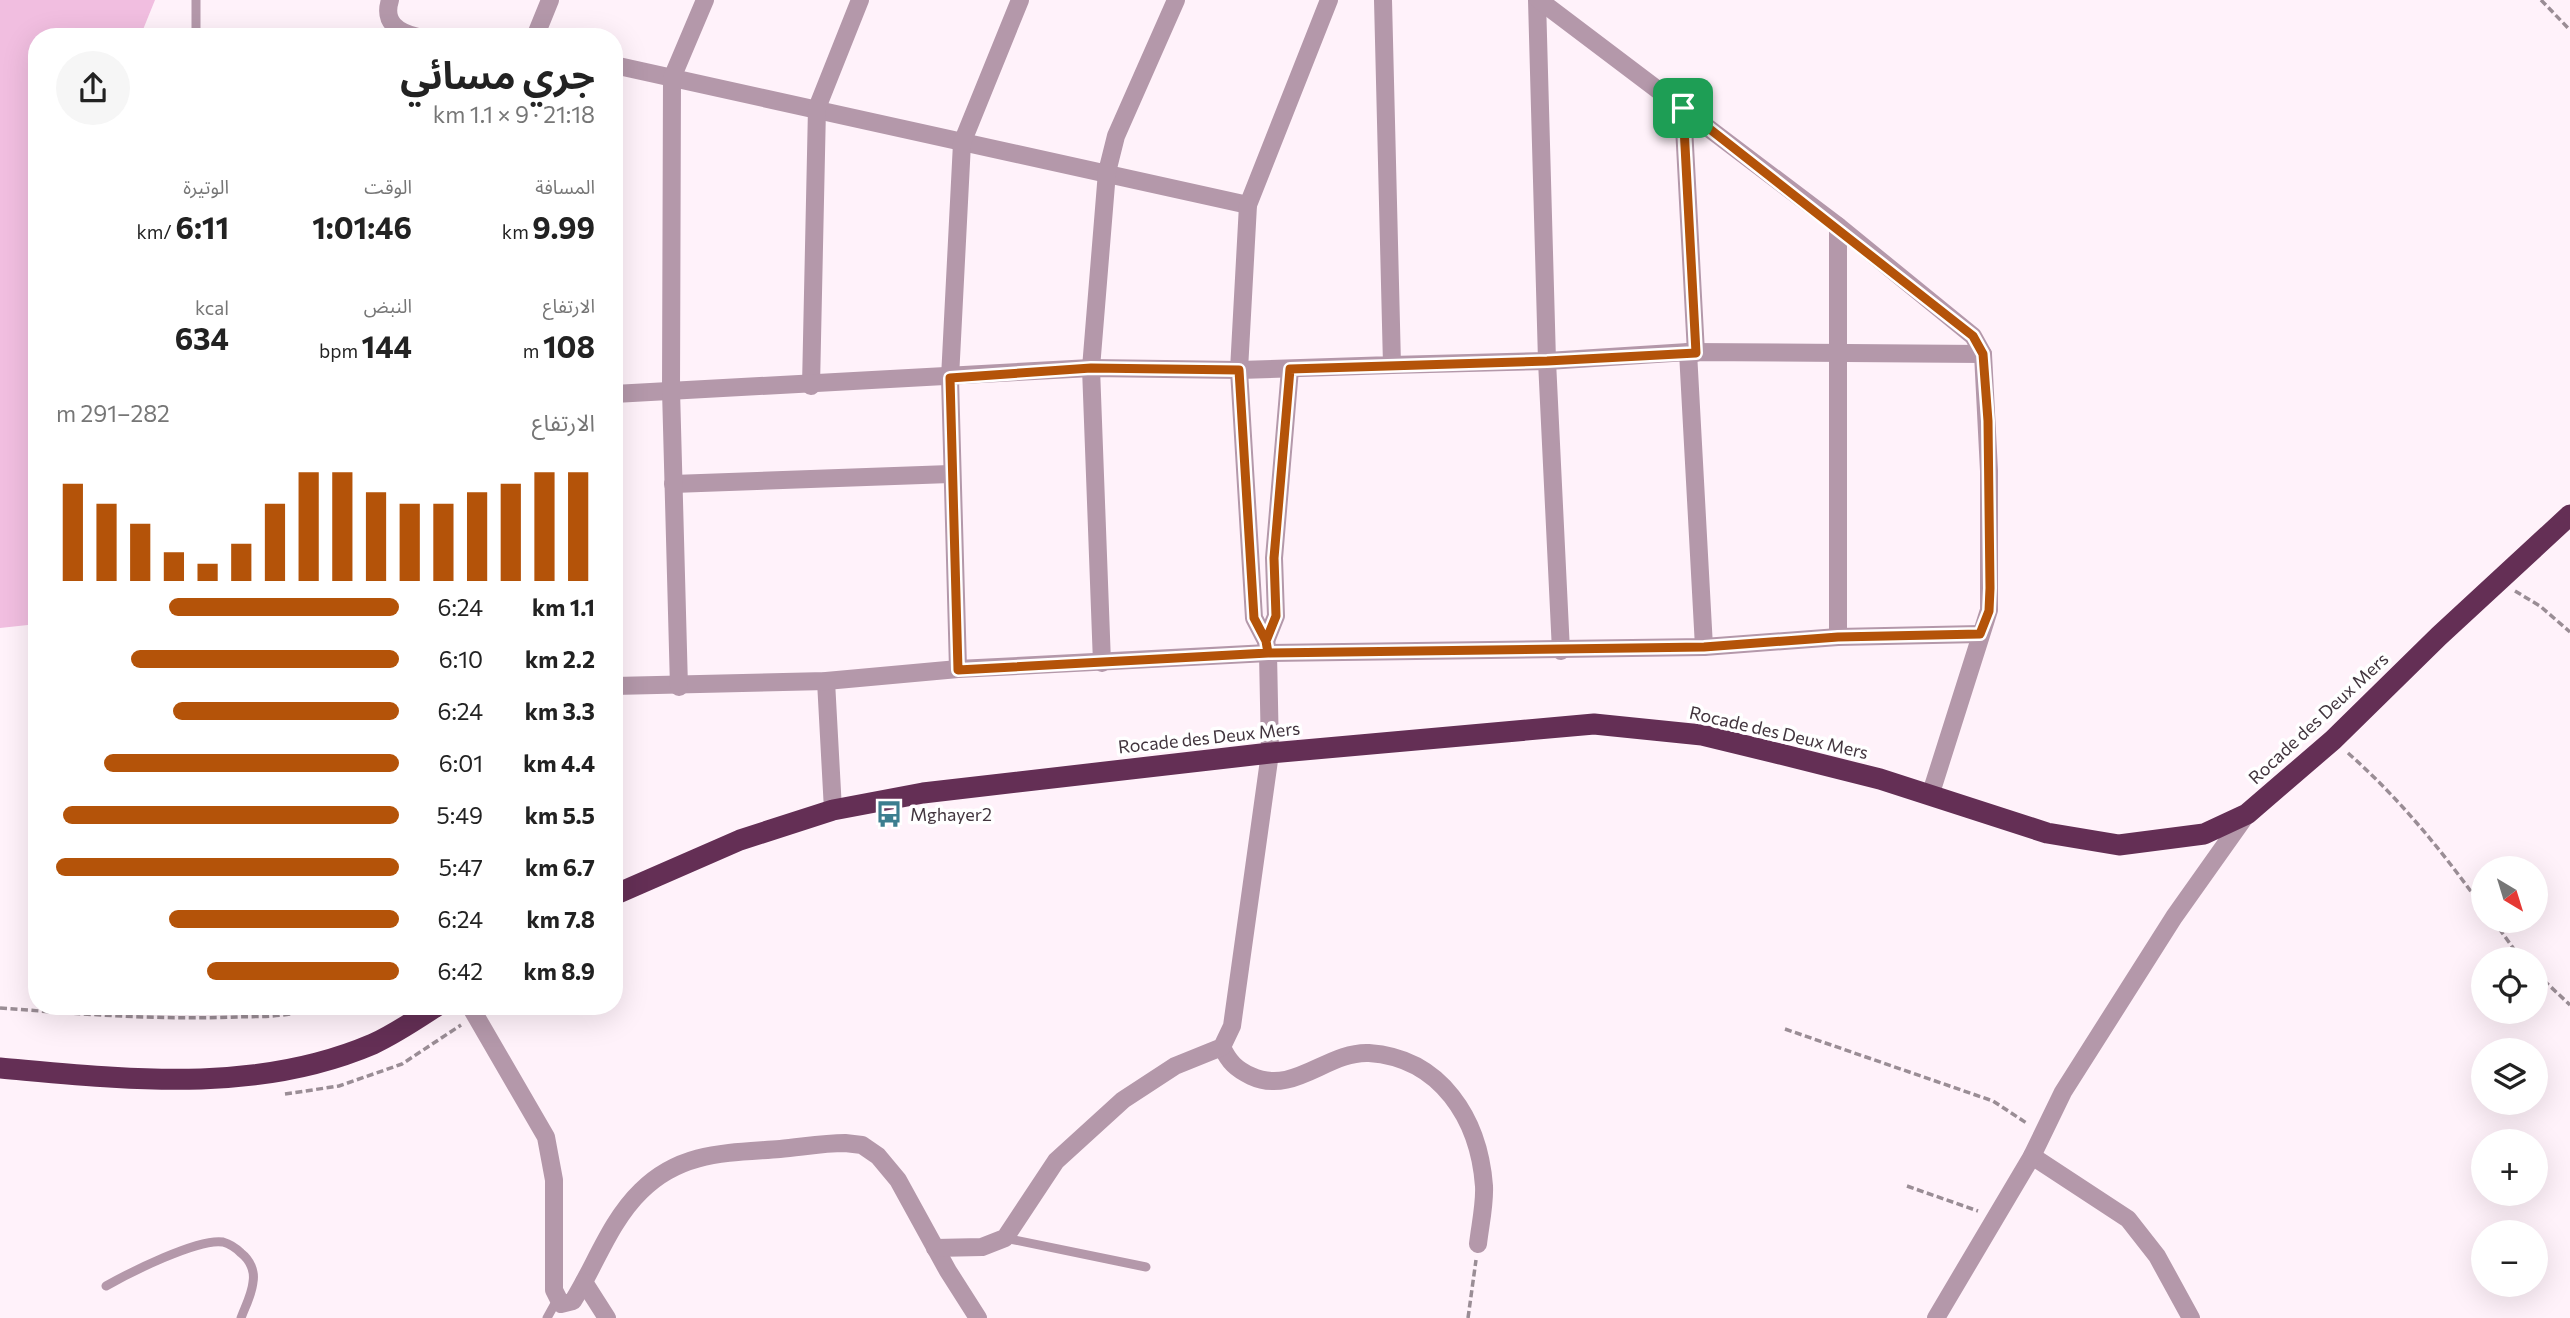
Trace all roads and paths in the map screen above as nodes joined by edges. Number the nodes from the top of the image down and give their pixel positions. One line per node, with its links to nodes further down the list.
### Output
1 (196, 0): 12 (lane)
2 (390, 0): 13 (street)
3 (550, 0): 14 (street)
4 (705, 0): 17 (street)
5 (860, 0): 18 (street)
6 (1020, 0): 20 (street)
7 (1175, 0): 21 (street)
8 (1329, 0): 22 (street)
9 (1383, 0): 28 (street)
10 (1538, 0): 19 (street); 27 (street)
11 (2541, 0): 15 (path)
12 (196, 28)
13 (397, 28)
14 (539, 28)
15 (2570, 30)
16 (623, 67): 17 (street)
17 (672, 78): 18 (street); 34 (street)
18 (817, 108): 20 (street); 33 (street)
19 (1683, 108): 23 (street); 24 (street)
20 (962, 143): 21 (street); 32 (street)
21 (1107, 172): 22 (street); 29 (street)
22 (1248, 205): 31 (street)
23 (1838, 226): 25 (street); 26 (street)
24 (1692, 352): 26 (street); 27 (street); 44 (street)
25 (1983, 354): 26 (street); 41 (street)
26 (1836, 355): 42 (street)
27 (1547, 361): 28 (street); 45 (street)
28 (1392, 365): 30 (street)
29 (1091, 368): 31 (street); 32 (street); 46 (street)
30 (1290, 369): 31 (street); 43 (street)
31 (1239, 370): 43 (street)
32 (950, 378): 33 (street); 36 (street)
33 (811, 386): 34 (street)
34 (671, 390): 35 (street); 37 (street)
35 (623, 393)
36 (950, 474): 37 (street); 47 (street)
37 (673, 484): 50 (street)
38 (2570, 515): 39 (highway, Rocade des Deux Mers)
39 (2498, 581): 40 (path); 51 (highway, Rocade des Deux Mers)
40 (2570, 632)
41 (1980, 634): 42 (street); 53 (street)
42 (1838, 637): 44 (street)
43 (1267, 647): 45 (street); 46 (street); 52 (street)
44 (1704, 647): 45 (street)
45 (1561, 651)
46 (1102, 663): 47 (street)
47 (958, 670): 48 (street)
48 (826, 681): 50 (street); 54 (street)
49 (623, 686): 50 (street)
50 (679, 687)
51 (2333, 740): 55 (highway, Rocade des Deux Mers); 57 (path)
52 (1270, 753): 53 (highway, Rocade des Deux Mers); 54 (highway, Rocade des Deux Mers); 67 (street)
53 (1930, 796): 55 (highway, Rocade des Deux Mers)
54 (833, 810): 56 (highway, Rocade des Deux Mers)
55 (2247, 814): 69 (street)
56 (623, 891)
57 (2471, 891)
58 (2548, 984): 59 (path)
59 (2570, 1005)
60 (0, 1008): 61 (path)
61 (28, 1010)
62 (96, 1015): 63 (path)
63 (279, 1015)
64 (422, 1015): 68 (highway)
65 (475, 1015): 79 (street)
66 (1785, 1029): 69 (path)
67 (1222, 1047): 73 (street); 74 (street)
68 (0, 1068)
69 (2043, 1130): 70 (street)
70 (2032, 1156): 72 (street); 86 (street)
71 (1907, 1186): 72 (path)
72 (1997, 1217): 85 (street)
73 (1005, 1238): 75 (street); 76 (lane)
74 (1478, 1244): 84 (path)
75 (935, 1248): 77 (street); 83 (street)
76 (1146, 1267)
77 (584, 1282): 79 (street); 82 (street)
78 (106, 1286): 80 (lane)
79 (557, 1300): 81 (lane)
80 (241, 1318)
81 (547, 1318)
82 (607, 1318)
83 (978, 1318)
84 (1468, 1318)
85 (1936, 1318)
86 (2192, 1318)

